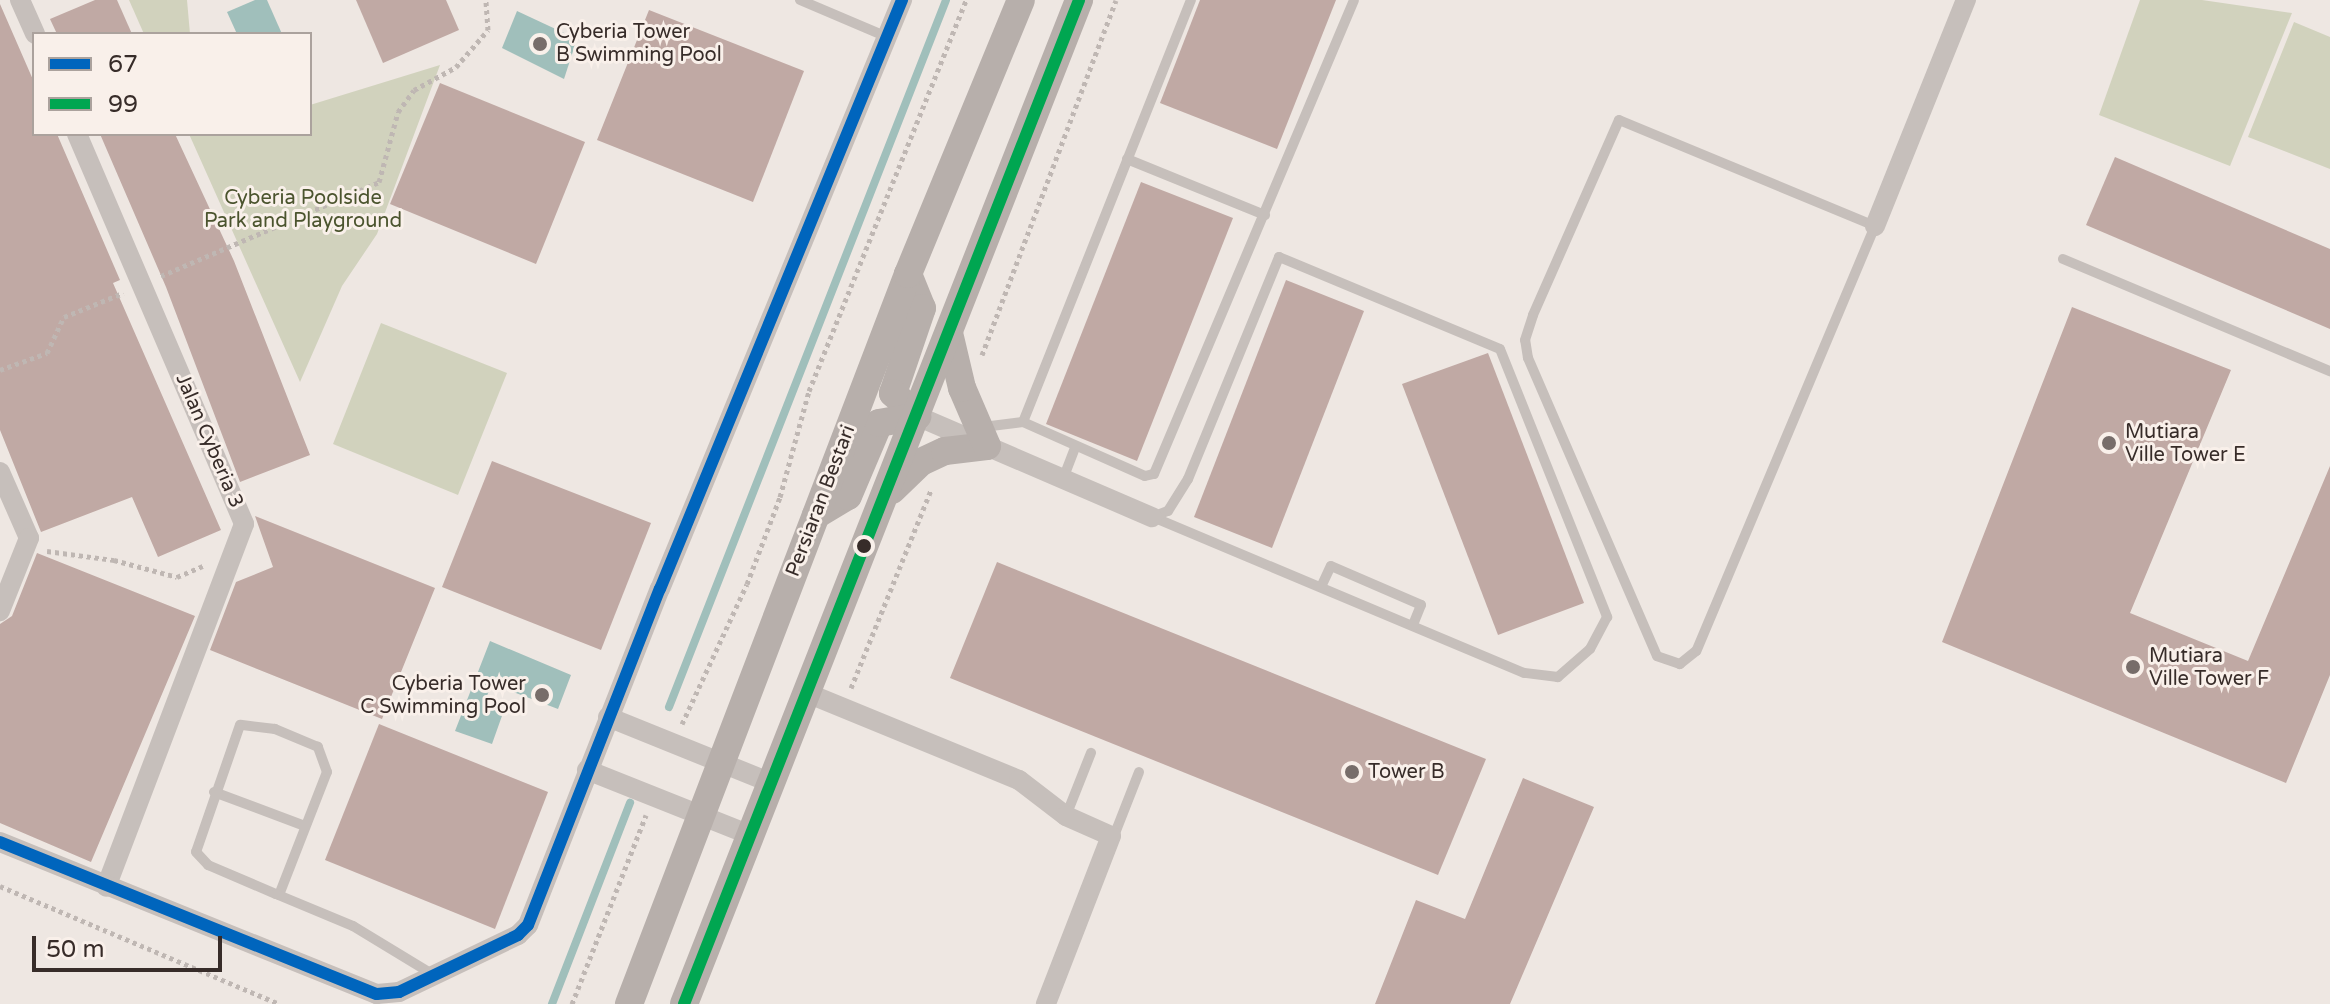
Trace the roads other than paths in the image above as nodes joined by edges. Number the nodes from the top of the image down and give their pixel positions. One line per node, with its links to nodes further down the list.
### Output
1 (20, 0): 9 (street)
2 (800, 0): 10 (lane)
3 (902, 0): 10 (street)
4 (1021, 0): 16 (main road, Persiaran Bestari)
5 (1079, 0): 17 (main road)
6 (1191, 0): 12 (lane)
7 (1354, 0): 13 (lane)
8 (1966, 0): 14 (street)
9 (34, 32)
10 (887, 37): 32 (street)
11 (78, 136): 45 (street, Jalan Cyberia 3)
12 (1127, 159): 13 (lane); 20 (lane)
13 (1265, 215): 22 (lane)
14 (1875, 226): 14 (lane)
15 (2063, 259): 18 (lane)
16 (908, 274): 19 (main road); 26 (main road, Persiaran Bestari)
17 (949, 333): 19 (main road); 21 (main road)
18 (2330, 371)
19 (917, 416): 21 (street); 25 (main road); 26 (main road)
20 (1023, 422): 21 (lane); 22 (lane)
21 (982, 437): 24 (street); 25 (main road)
22 (1075, 448): 24 (lane)
23 (0, 472): 29 (street)
24 (1063, 479): 27 (street)
25 (883, 500): 31 (main road)
26 (816, 515): 34 (main road, Persiaran Bestari)
27 (1152, 517): 28 (lane); 30 (lane)
28 (1321, 587): 30 (lane); 30 (lane)
29 (0, 611)
30 (1413, 625)
31 (807, 693): 37 (main road); 40 (street)
32 (608, 717): 34 (street); 35 (street)
33 (1091, 753): 40 (lane)
34 (721, 763): 37 (street); 39 (main road, Persiaran Bestari)
35 (587, 770): 39 (street); 47 (street)
36 (1139, 772): 43 (lane)
37 (771, 783): 42 (main road)
38 (214, 792): 41 (lane); 41 (lane); 46 (lane)
39 (700, 815): 42 (street); 48 (main road, Persiaran Bestari)
40 (1066, 816): 43 (street)
41 (305, 826): 46 (lane)
42 (750, 835): 49 (main road)
43 (1112, 841): 50 (street)
44 (0, 842): 45 (street)
45 (106, 887): 47 (street)
46 (279, 895): 47 (lane)
47 (434, 976)
48 (629, 1004)
49 (684, 1004)
50 (1046, 1004)

